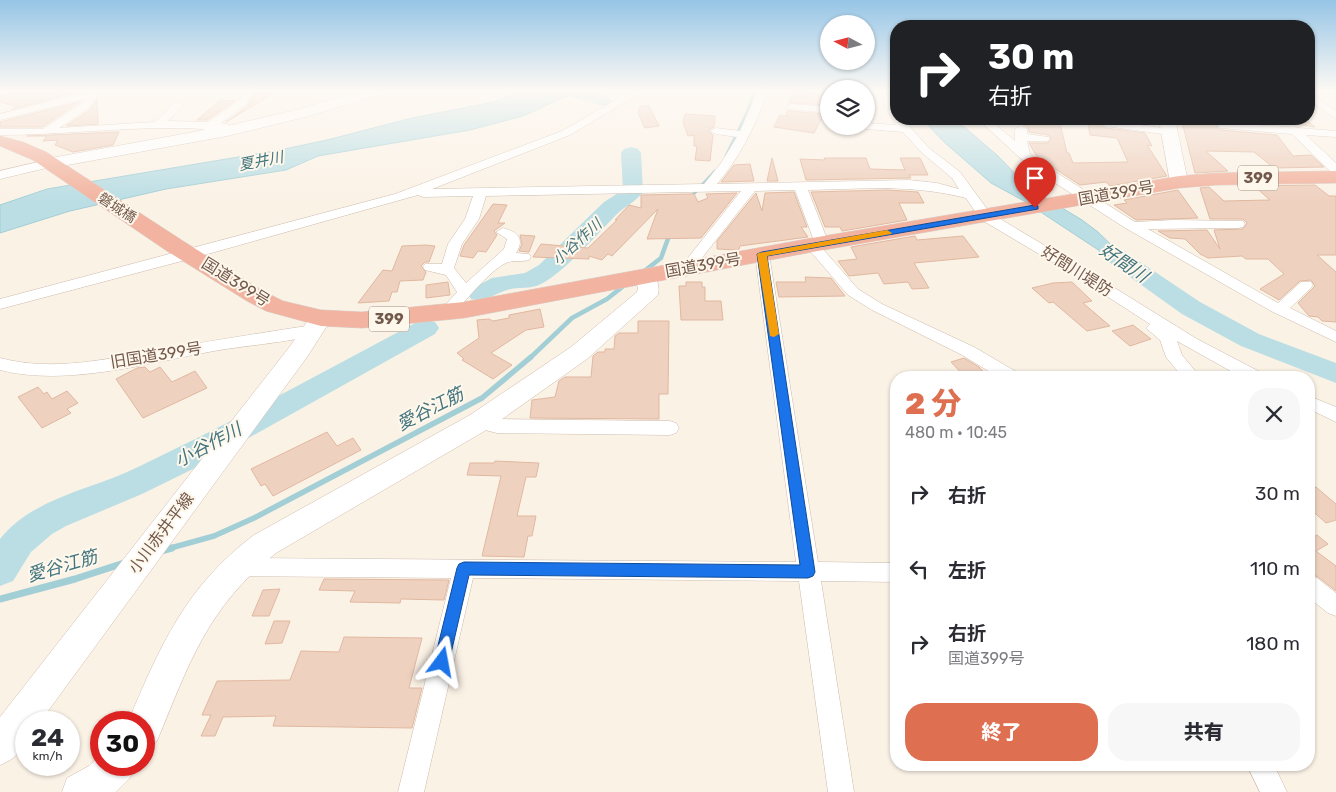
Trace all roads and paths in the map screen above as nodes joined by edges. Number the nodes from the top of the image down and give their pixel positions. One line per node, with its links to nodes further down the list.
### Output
1 (1168, 126): 27 (street)
2 (53, 127): 14 (street)
3 (116, 127): 14 (street)
4 (220, 127): 18 (street)
5 (242, 127): 18 (street)
6 (577, 127): 33 (street)
7 (742, 127): 16 (street)
8 (904, 127): 34 (street, 好間川堤防)
9 (992, 127): 22 (street)
10 (1236, 127): 15 (street)
11 (1292, 127): 15 (street)
12 (716, 131): 16 (street)
13 (0, 132): 14 (street)
14 (45, 132)
15 (1297, 132): 17 (street); 24 (street)
16 (738, 134): 30 (street)
17 (1336, 134)
18 (188, 139): 23 (street)
19 (1044, 139): 22 (street)
20 (0, 141): 23 (highway, 399)
21 (721, 151): 29 (street)
22 (1024, 156): 35 (street)
23 (55, 167): 25 (street); 43 (highway, 磐城橋 / 399)
24 (1336, 170)
25 (0, 175)
26 (1336, 177): 27 (highway, 国道399号 / 399)
27 (1179, 182): 35 (highway, 国道399号 / 399)
28 (800, 186): 31 (street); 34 (street); 42 (street)
29 (690, 187): 30 (street); 32 (street)
30 (707, 187): 31 (street)
31 (752, 187): 48 (street)
32 (482, 191): 33 (street); 49 (street)
33 (408, 194): 43 (street)
34 (969, 195): 36 (street, 好間川堤防)
35 (1087, 198): 36 (highway, 国道399号 / 399); 38 (street)
36 (985, 216): 42 (highway, 国道399号 / 399); 53 (street, 好間川堤防)
37 (1238, 224): 38 (street)
38 (1132, 226): 41 (street)
39 (503, 232): 46 (street)
40 (1182, 242): 41 (street)
41 (1164, 244): 55 (street)
42 (817, 245): 44 (highway, 国道399号 / 399); 60 (street)
43 (183, 250): 54 (street); 57 (highway, 国道399号 / 399)
44 (762, 254): 48 (highway, 国道399号 / 399); 69 (street)
45 (524, 257): 46 (street)
46 (503, 258): 52 (street)
47 (430, 267): 49 (street)
48 (692, 267): 50 (highway, 国道399号 / 399)
49 (447, 270): 52 (street)
50 (644, 276): 56 (highway, 国道399号 / 399); 65 (street)
51 (1306, 285): 55 (street)
52 (465, 292): 56 (street)
53 (1127, 303): 61 (street); 62 (street, 好間川堤防)
54 (0, 304)
55 (1280, 309): 58 (street)
56 (447, 312): 57 (highway, 国道399号 / 399)
57 (311, 333): 59 (street, 旧国道399号); 74 (street, 小川赤井平線)
58 (1336, 337)
59 (0, 364)
60 (1002, 371)
61 (1187, 371)
62 (1245, 371)
63 (1315, 405): 64 (street)
64 (1336, 415)
65 (478, 422): 66 (street); 67 (street)
66 (670, 428)
67 (236, 567): 68 (street); 73 (street)
68 (464, 568): 69 (street); 78 (street)
69 (808, 572): 70 (street); 79 (street)
70 (890, 572)
71 (1315, 590): 72 (street)
72 (1336, 606)
73 (151, 711)
74 (0, 747)
75 (1263, 771): 80 (street)
76 (105, 776): 77 (street)
77 (81, 792)
78 (411, 792)
79 (840, 792)
80 (1274, 792)

